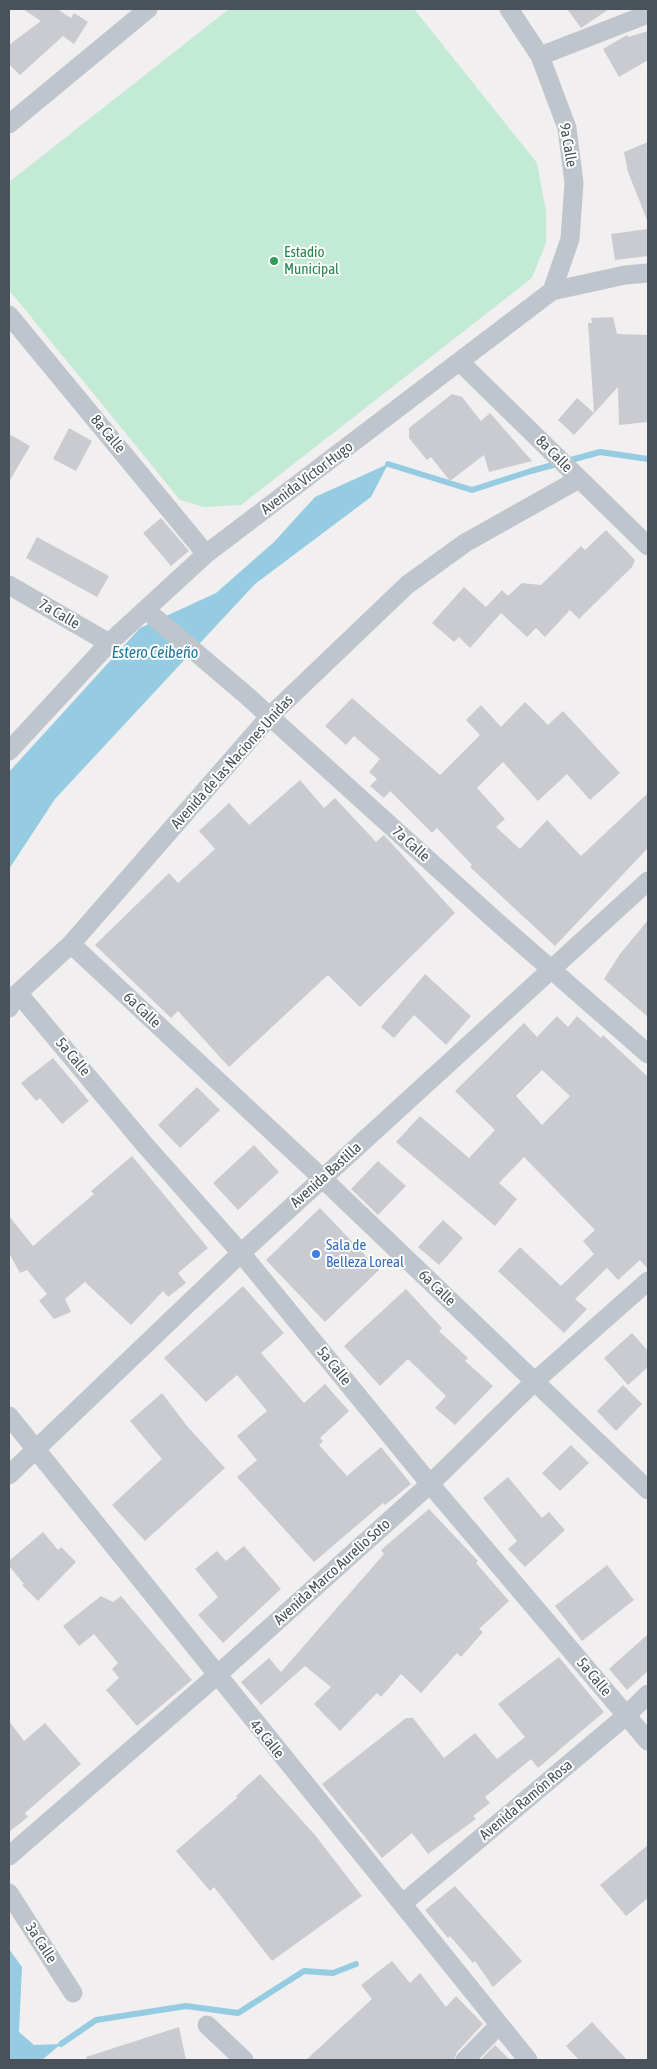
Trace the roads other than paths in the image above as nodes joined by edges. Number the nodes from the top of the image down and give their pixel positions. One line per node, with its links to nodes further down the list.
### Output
1 (148, 9): 5 (street)
2 (509, 9): 4 (street, 9a Calle)
3 (648, 14): 4 (street)
4 (540, 56): 7 (street, 9a Calle)
5 (9, 124)
6 (648, 273): 7 (street, Avenida Víctor Hugo)
7 (552, 291): 9 (street, Avenida Víctor Hugo)
8 (9, 315): 12 (street, 8a Calle)
9 (460, 362): 10 (street, 8a Calle); 12 (street, Avenida Víctor Hugo)
10 (579, 479): 11 (street, 8a Calle); 16 (street, Avenida de las Naciones Unidas)
11 (648, 546)
12 (206, 554): 14 (street, Avenida Víctor Hugo)
13 (9, 585): 15 (street, 7a Calle)
14 (146, 610): 15 (street, Avenida Víctor Hugo); 16 (street, 7a Calle)
15 (109, 642): 17 (street, Avenida Víctor Hugo)
16 (270, 716): 19 (street, Avenida de las Naciones Unidas); 20 (street, 7a Calle)
17 (9, 751)
18 (648, 881): 20 (street, Avenida Bastilla)
19 (71, 944): 21 (street, Avenida de las Naciones Unidas); 23 (street, 6a Calle)
20 (552, 970): 22 (street, 7a Calle); 23 (street, Avenida Bastilla)
21 (13, 1000): 24 (street, 5a Calle)
22 (648, 1054)
23 (322, 1178): 24 (street, Avenida Bastilla); 26 (street, 6a Calle)
24 (241, 1253): 28 (street, Avenida Bastilla); 30 (street, 5a Calle)
25 (648, 1280): 26 (street, Avenida Marco Aurelio Soto)
26 (534, 1382): 30 (street, Avenida Marco Aurelio Soto); 31 (street, 6a Calle)
27 (9, 1416): 28 (street, 4a Calle)
28 (36, 1449): 29 (street, Avenida Bastilla); 32 (street, 4a Calle)
29 (9, 1475)
30 (430, 1484): 32 (street, Avenida Marco Aurelio Soto); 34 (street, 5a Calle)
31 (648, 1490)
32 (216, 1676): 36 (street, Avenida Marco Aurelio Soto); 38 (street, 4a Calle)
33 (648, 1694): 34 (street, Avenida Ramón Rosa)
34 (627, 1715): 35 (street, 5a Calle); 38 (street, Avenida Ramón Rosa)
35 (648, 1741)
36 (9, 1856)
37 (9, 1893): 39 (street, 3a Calle)
38 (402, 1904): 41 (street, 4a Calle)
39 (73, 1993)
40 (207, 2025): 42 (street)
41 (499, 2025): 43 (street); 44 (street, 4a Calle)
42 (244, 2060)
43 (465, 2060)
44 (528, 2060)

